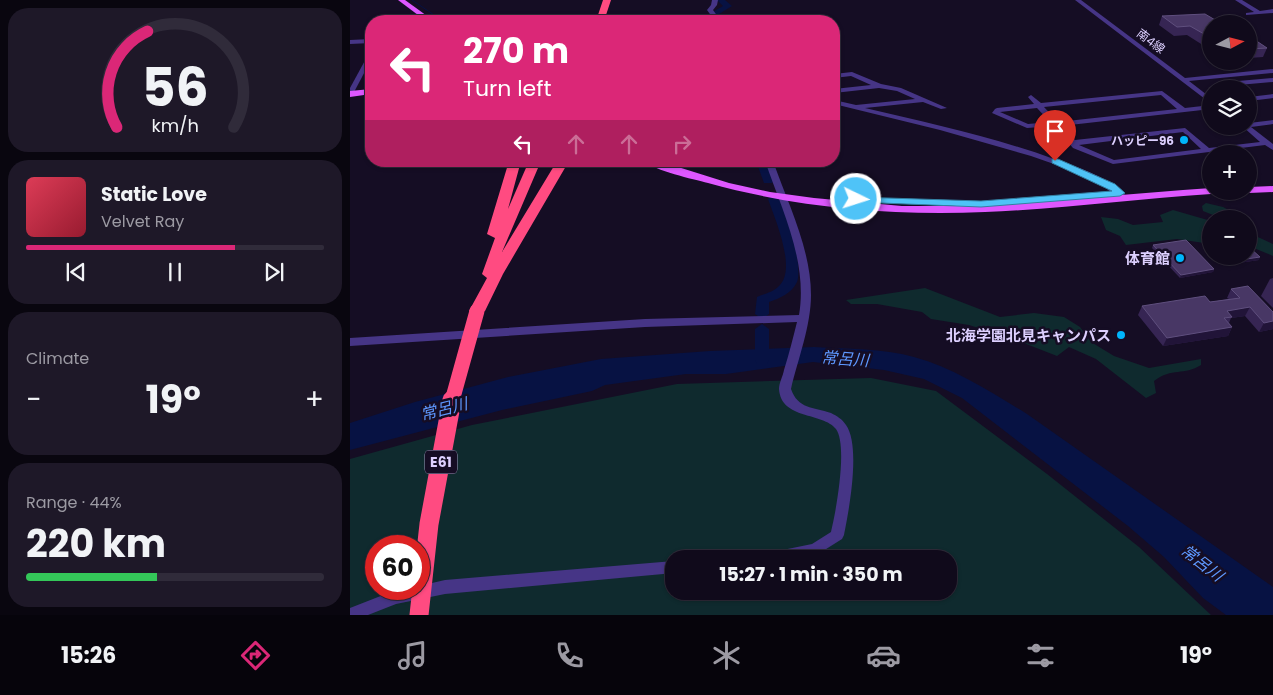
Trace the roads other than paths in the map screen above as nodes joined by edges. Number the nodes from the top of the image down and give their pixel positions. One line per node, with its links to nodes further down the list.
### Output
1 (401, 0): 10 (main road)
2 (600, 0): 11 (highway)
3 (607, 0): 12 (highway)
4 (715, 0): 13 (street)
5 (1078, 0): 19 (street, 南4線)
6 (1238, 0): 8 (street)
7 (1273, 11): 8 (street)
8 (1260, 12): 9 (street)
9 (1248, 14)
10 (422, 15)
11 (596, 15)
12 (602, 15)
13 (714, 15)
14 (365, 41): 15 (street)
15 (350, 42)
16 (365, 66): 25 (street)
17 (1273, 71): 19 (street)
18 (840, 75): 22 (street)
19 (1183, 80): 26 (street, 南4線)
20 (1273, 80): 21 (street)
21 (1257, 81)
22 (879, 86): 23 (street); 30 (street)
23 (840, 90)
24 (365, 93): 25 (main road)
25 (350, 94)
26 (1202, 94)
27 (1273, 96): 29 (street)
28 (1031, 97): 32 (street)
29 (1257, 99)
30 (922, 100): 33 (street); 34 (street)
31 (840, 104): 33 (street)
32 (1038, 106): 36 (street); 38 (street); 38 (street)
33 (852, 107): 59 (street)
34 (943, 108)
35 (1202, 108): 36 (street)
36 (1183, 110): 38 (street)
37 (1273, 122): 39 (street)
38 (1055, 124): 41 (street)
39 (1257, 124)
40 (1257, 135): 43 (street)
41 (1073, 143): 42 (street); 45 (street)
42 (1202, 145)
43 (1270, 145): 44 (street)
44 (1257, 146)
45 (1202, 151)
46 (513, 167): 60 (highway)
47 (532, 167): 60 (highway, E61)
48 (559, 167): 60 (highway)
49 (668, 167): 58 (main road)
50 (681, 167): 58 (main road)
51 (771, 167): 58 (street)
52 (1257, 184): 53 (main road)
53 (1273, 184)
54 (1202, 187): 59 (main road)
55 (1257, 190): 56 (main road)
56 (1273, 190)
57 (1202, 192): 59 (main road)
58 (780, 193): 59 (main road); 61 (street)
59 (1122, 196)
60 (477, 311): 66 (highway, E61, bridge)
61 (801, 321): 62 (street); 63 (street)
62 (350, 342)
63 (815, 550)
64 (665, 568): 65 (street)
65 (350, 615)
66 (419, 615)

